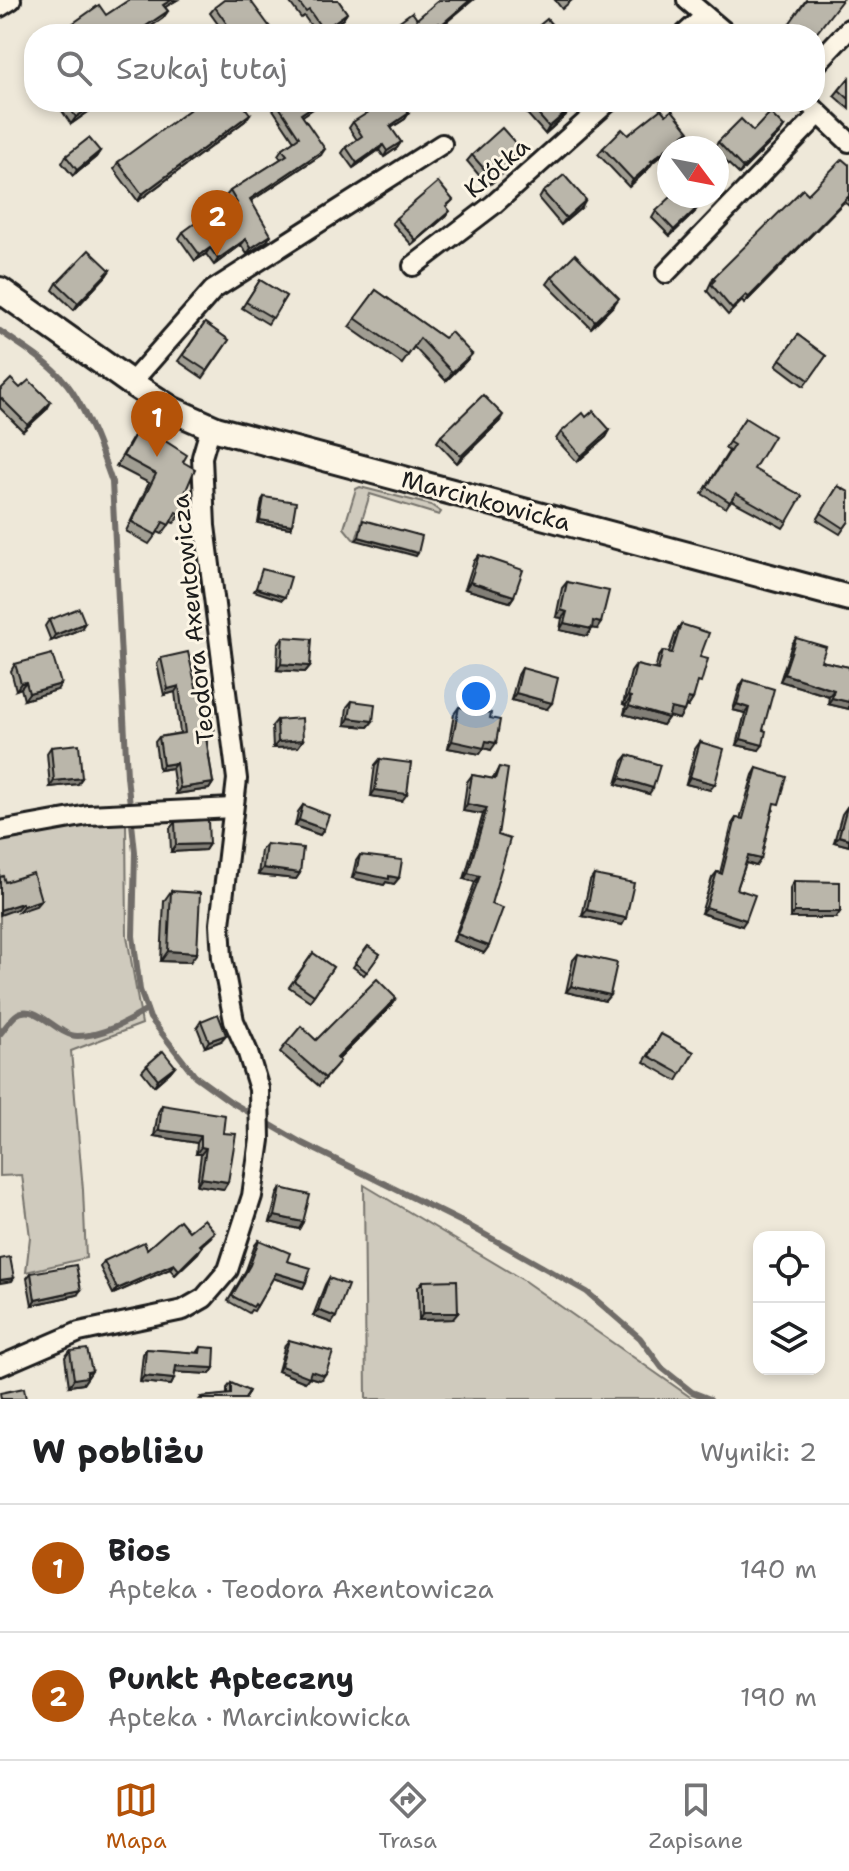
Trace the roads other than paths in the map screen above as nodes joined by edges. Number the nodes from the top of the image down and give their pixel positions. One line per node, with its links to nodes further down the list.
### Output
1 (11, 0): 3 (street)
2 (687, 0): 4 (street)
3 (0, 7)
4 (705, 16): 5 (street); 6 (street)
5 (696, 24)
6 (715, 24)
7 (849, 29): 8 (street)
8 (825, 54)
9 (597, 112): 14 (street, Krótka)
10 (809, 112): 15 (street)
11 (817, 112): 12 (street)
12 (849, 142)
13 (442, 144): 17 (street)
14 (413, 266)
15 (666, 273)
16 (0, 290): 17 (street, Marcinkowicka)
17 (131, 383): 18 (street, Marcinkowicka)
18 (211, 426): 19 (street, Marcinkowicka); 20 (street, Teodora Axentowicza)
19 (849, 598)
20 (233, 808): 21 (street); 22 (street, Teodora Axentowicza)
21 (0, 831)
22 (0, 1366)

